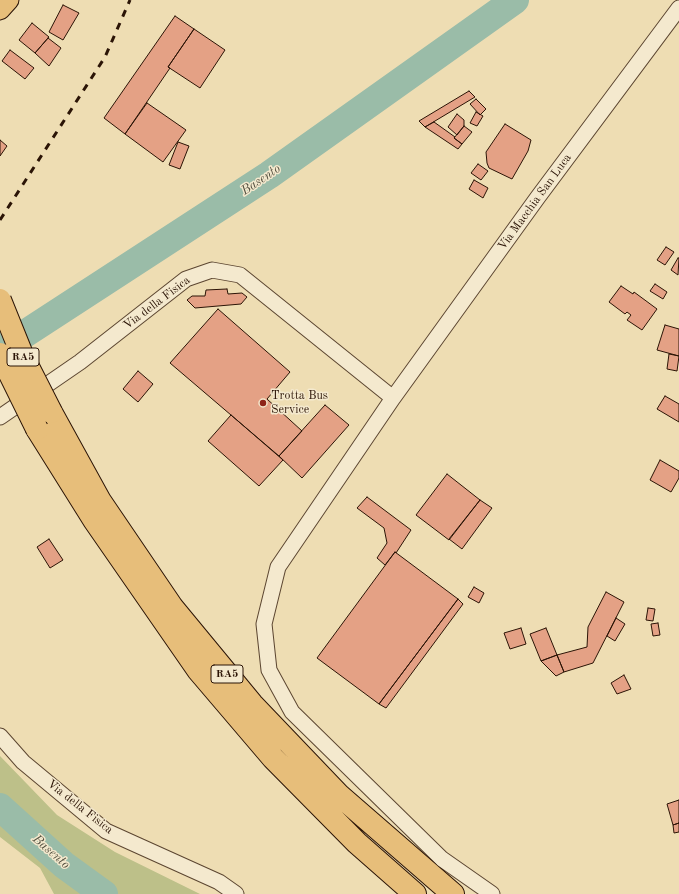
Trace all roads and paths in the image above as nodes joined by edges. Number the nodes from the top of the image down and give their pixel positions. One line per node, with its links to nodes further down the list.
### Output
1 (9, 0): 3 (main road)
2 (679, 8): 6 (street, Via Macchia San Luca)
3 (0, 10)
4 (0, 300): 11 (highway, RA5, bridge)
5 (0, 354): 10 (highway, RA5, bridge)
6 (393, 398): 7 (street, Via della Fisica); 12 (street, Via Macchia San Luca)
7 (0, 417)
8 (0, 736): 9 (street, Via della Fisica)
9 (236, 894)
10 (415, 894)
11 (454, 894)
12 (492, 894)

